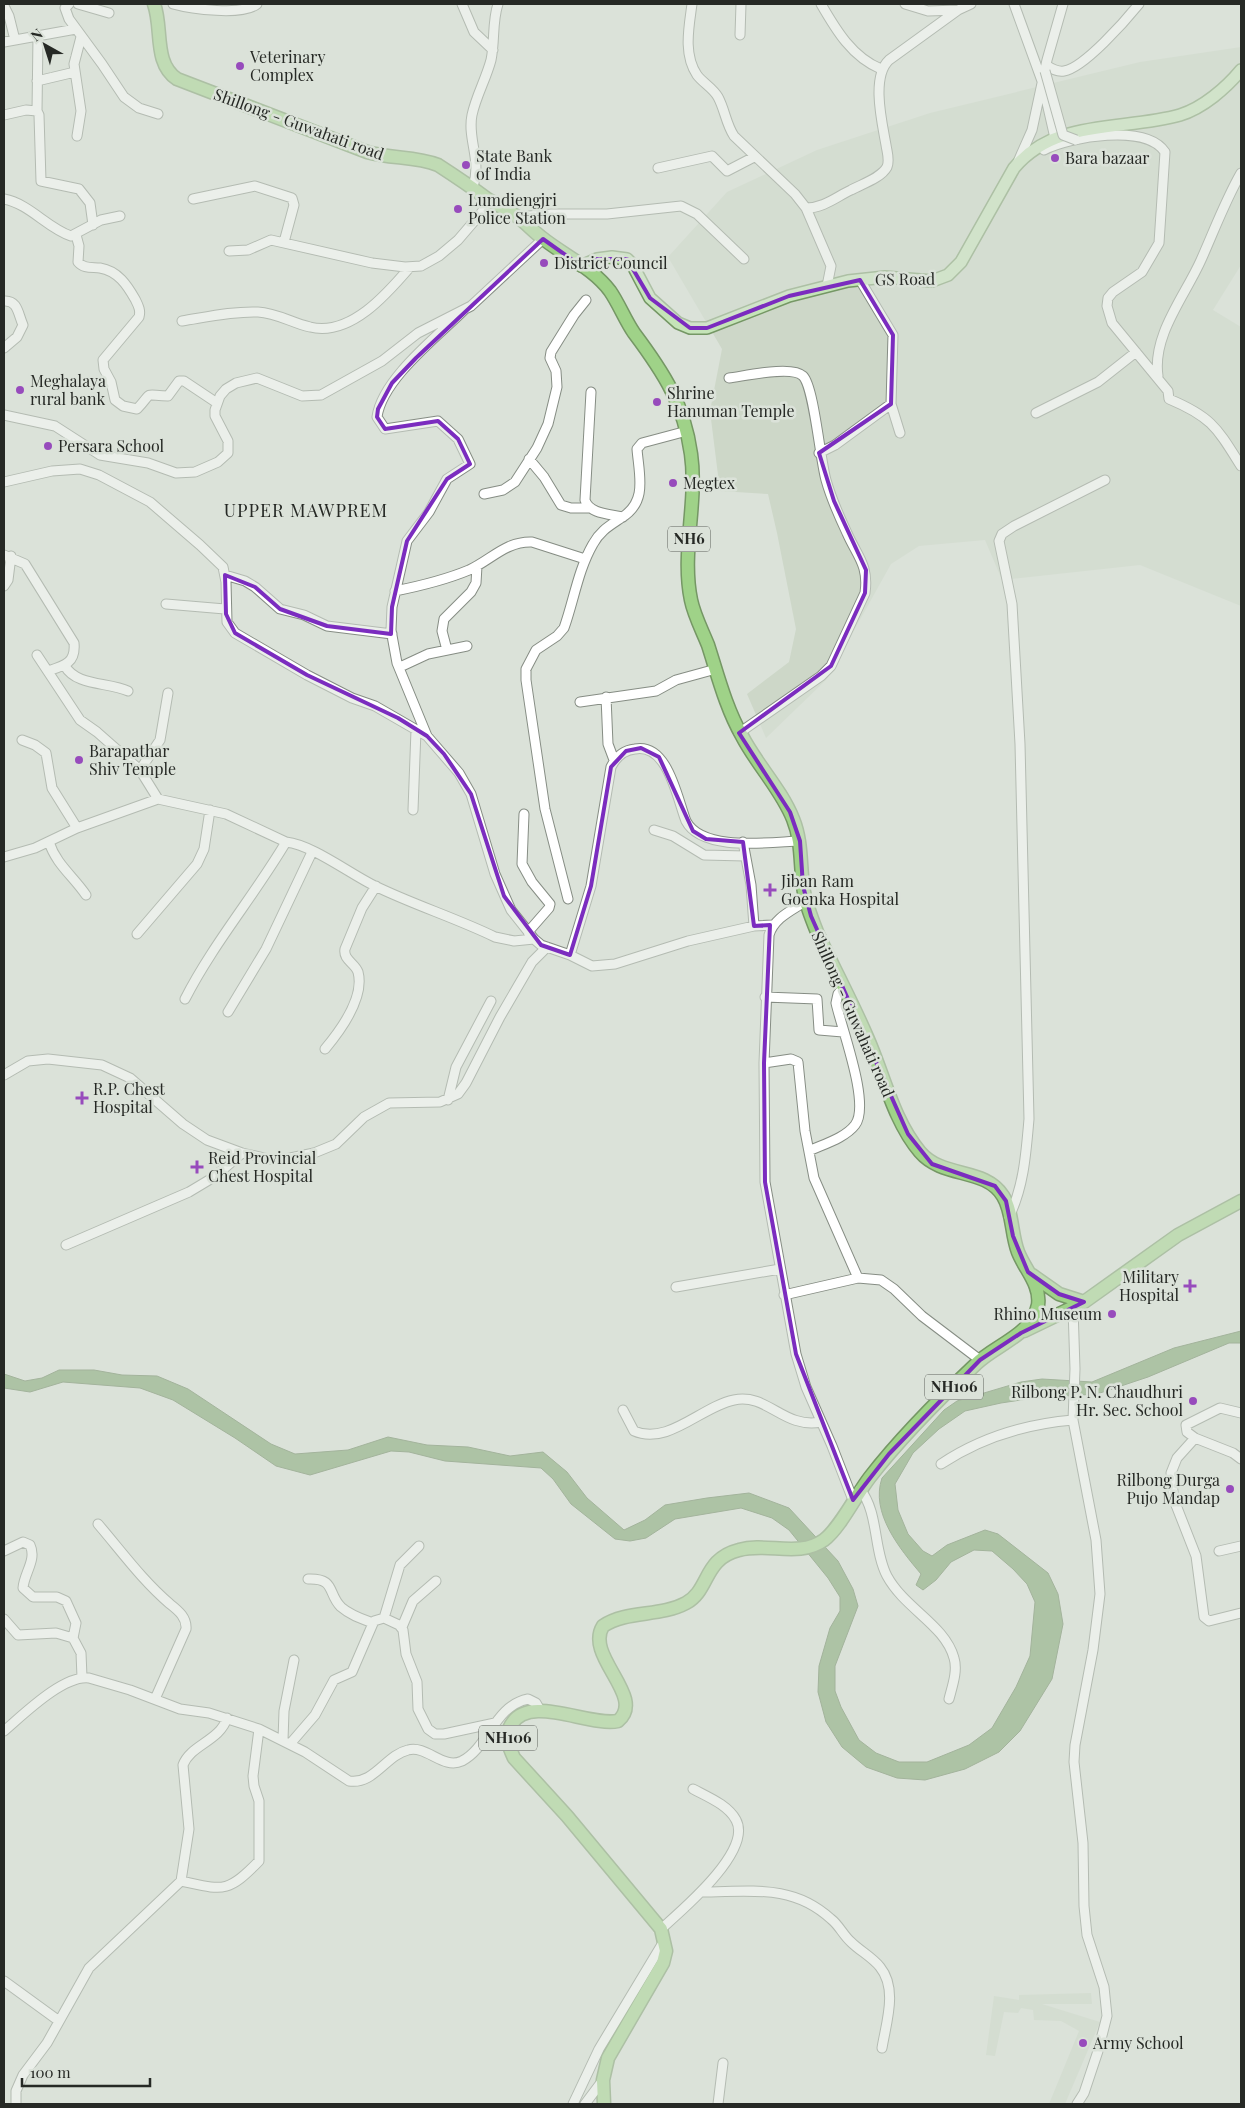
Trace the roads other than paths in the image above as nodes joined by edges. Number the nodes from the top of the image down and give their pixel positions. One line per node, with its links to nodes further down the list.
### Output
1 (69, 4): 19 (street)
2 (78, 4): 18 (street)
3 (154, 4): 40 (highway, Shillong - Guwahati road / NH6)
4 (173, 4): 5 (street)
5 (257, 4)
6 (462, 4): 24 (street)
7 (498, 4): 24 (street)
8 (692, 4): 36 (street)
9 (741, 4): 20 (street)
10 (820, 4): 25 (street)
11 (905, 4): 17 (street)
12 (971, 4): 17 (street)
13 (1014, 4): 28 (street)
14 (1063, 4): 28 (street)
15 (1139, 4): 28 (street)
16 (4, 6): 22 (street)
17 (958, 10): 25 (street)
18 (109, 13)
19 (79, 33): 21 (street); 27 (street); 31 (street)
20 (740, 35)
21 (38, 36): 22 (street); 29 (street)
22 (15, 40): 23 (street)
23 (4, 42)
24 (493, 50): 40 (street)
25 (881, 69): 44 (street)
26 (1241, 70): 34 (main road, GS Road)
27 (75, 72): 29 (street); 33 (street)
28 (1044, 72): 34 (street, bridge); 37 (street)
29 (37, 80): 30 (street)
30 (37, 111): 32 (street); 47 (street)
31 (158, 114)
32 (4, 115)
33 (77, 136)
34 (1059, 136): 35 (street, bridge); 37 (main road, GS Road)
35 (1076, 140): 37 (street); 62 (street)
36 (754, 157): 38 (street); 44 (street)
37 (1017, 164): 55 (main road, GS Road)
38 (658, 168)
39 (1241, 173): 64 (street)
40 (473, 186): 43 (highway, Shillong - Guwahati road / NH6)
41 (4, 199): 48 (street)
42 (193, 199): 50 (street)
43 (488, 199): 46 (highway, Shillong - Guwahati road / NH6); 54 (street)
44 (806, 208): 56 (street)
45 (120, 216): 47 (street)
46 (518, 217): 49 (highway, Shillong - Guwahati road / NH6); 52 (street)
47 (93, 225): 48 (street)
48 (76, 234): 66 (street)
49 (542, 239): 53 (highway, Shillong - Guwahati road / NH6); 59 (street)
50 (284, 242): 51 (street); 54 (street)
51 (229, 250)
52 (744, 259)
53 (581, 266): 56 (main road, GS Road); 70 (highway, Shillong - Guwahati road / NH6)
54 (410, 267): 60 (street)
55 (860, 280): 56 (main road, GS Road); 67 (street)
56 (827, 286)
57 (586, 300): 73 (street)
58 (4, 301): 61 (street)
59 (464, 310): 66 (street); 85 (street)
60 (182, 321)
61 (4, 348)
62 (1136, 352): 64 (street); 68 (street)
63 (729, 378): 72 (street)
64 (1158, 378): 74 (street)
65 (592, 392): 78 (street)
66 (217, 402): 69 (street)
67 (891, 404): 71 (street); 72 (street)
68 (1036, 413)
69 (4, 415)
70 (687, 431): 79 (street); 94 (highway, Shillong - Guwahati road / NH6)
71 (900, 433)
72 (819, 453): 101 (street)
73 (529, 459): 77 (street); 78 (street)
74 (1241, 466)
75 (1105, 480): 143 (street)
76 (4, 482): 83 (street)
77 (484, 494)
78 (589, 508): 79 (street)
79 (623, 517): 81 (street)
80 (8, 556): 84 (street); 92 (street)
81 (585, 559): 82 (street); 121 (street)
82 (477, 566): 85 (street); 90 (street)
83 (225, 575): 87 (street); 88 (street)
84 (4, 586)
85 (395, 591): 88 (street)
86 (166, 604): 87 (street)
87 (225, 609): 100 (street)
88 (392, 634): 93 (street)
89 (467, 646): 90 (street)
90 (447, 650): 93 (street)
91 (37, 655): 95 (street)
92 (65, 666): 95 (street); 96 (street)
93 (400, 667): 102 (street)
94 (716, 669): 98 (street); 101 (highway, Shillong - Guwahati road / NH6)
95 (48, 671): 105 (street)
96 (128, 691)
97 (168, 693): 105 (street)
98 (606, 697): 99 (street); 104 (street)
99 (580, 702)
100 (416, 730): 102 (street); 108 (street)
101 (739, 732): 112 (highway, Shillong - Guwahati road / NH6)
102 (427, 736): 125 (street)
103 (22, 740): 110 (street)
104 (614, 760): 115 (street); 129 (street)
105 (140, 770): 106 (street)
106 (158, 799): 107 (street); 110 (street)
107 (210, 810): 114 (street); 126 (street)
108 (412, 810)
109 (524, 814): 125 (street)
110 (77, 828): 113 (street)
111 (654, 830): 117 (street)
112 (800, 841): 115 (street); 122 (highway, Shillong - Guwahati road / NH6)
113 (49, 842): 118 (street); 120 (street)
114 (286, 842): 116 (street); 132 (street)
115 (743, 842): 117 (street)
116 (312, 852): 119 (street); 134 (street)
117 (745, 856): 124 (street)
118 (4, 857)
119 (376, 886): 127 (street); 136 (street)
120 (86, 895)
121 (568, 899)
122 (806, 901): 123 (street); 130 (highway, Shillong - Guwahati road / NH6)
123 (772, 925): 124 (street); 131 (street)
124 (754, 926): 129 (street)
125 (528, 932): 127 (street)
126 (137, 934)
127 (534, 939): 128 (street)
128 (547, 947): 129 (street); 139 (street)
129 (570, 955)
130 (844, 987): 135 (street); 143 (highway, Shillong - Guwahati road / NH6)
131 (765, 997): 135 (street); 137 (street)
132 (185, 999)
133 (491, 1001): 139 (street)
134 (228, 1012)
135 (844, 1032): 140 (street)
136 (325, 1049)
137 (764, 1063): 140 (street); 145 (street)
138 (4, 1075): 141 (street)
139 (448, 1100): 141 (street)
140 (809, 1151): 147 (street)
141 (242, 1153): 144 (street)
142 (1241, 1201): 150 (highway)
143 (1009, 1217): 146 (highway, Shillong - Guwahati road / NH6)
144 (66, 1245)
145 (780, 1269): 148 (street); 149 (street)
146 (1028, 1272): 150 (highway, NH6); 151 (highway, NH106)
147 (858, 1278): 149 (street); 152 (street)
148 (676, 1287)
149 (784, 1295): 156 (street)
150 (1079, 1305): 151 (highway, NH106); 155 (street)
151 (1021, 1333): 152 (highway, NH106)
152 (980, 1360): 160 (highway, NH106)
153 (623, 1410): 156 (street)
154 (1241, 1413): 157 (street)
155 (1074, 1416): 159 (street); 198 (street)
156 (821, 1422): 160 (street)
157 (1195, 1438): 158 (street); 168 (street)
158 (1241, 1459)
159 (941, 1464)
160 (854, 1497): 177 (street); 178 (highway, NH106)
161 (98, 1524): 176 (street)
162 (419, 1546): 169 (street)
163 (1241, 1546): 165 (street)
164 (4, 1551): 173 (street)
165 (1219, 1551)
166 (308, 1579): 171 (street)
167 (436, 1581): 172 (street)
168 (1241, 1613)
169 (384, 1618): 171 (street); 172 (street)
170 (4, 1619): 173 (street)
171 (373, 1623): 183 (street)
172 (402, 1627): 180 (street)
173 (74, 1638): 175 (street)
174 (294, 1660): 183 (street)
175 (82, 1677): 176 (street); 182 (street)
176 (155, 1698): 179 (street)
177 (949, 1699)
178 (540, 1710): 180 (street); 187 (highway, NH106)
179 (227, 1718): 181 (street); 185 (street)
180 (495, 1723): 183 (street)
181 (259, 1729): 183 (street); 185 (street)
182 (4, 1731)
183 (286, 1742)
184 (693, 1789): 186 (street)
185 (181, 1881): 189 (street)
186 (701, 1892): 187 (street); 190 (street)
187 (663, 1935): 192 (highway); 194 (street)
188 (4, 1981): 189 (street)
189 (60, 2021): 193 (street)
190 (882, 2048)
191 (723, 2063): 197 (street)
192 (603, 2080): 195 (street); 196 (highway)
193 (16, 2104)
194 (573, 2104)
195 (585, 2104)
196 (604, 2104)
197 (718, 2104)
198 (1077, 2104)

